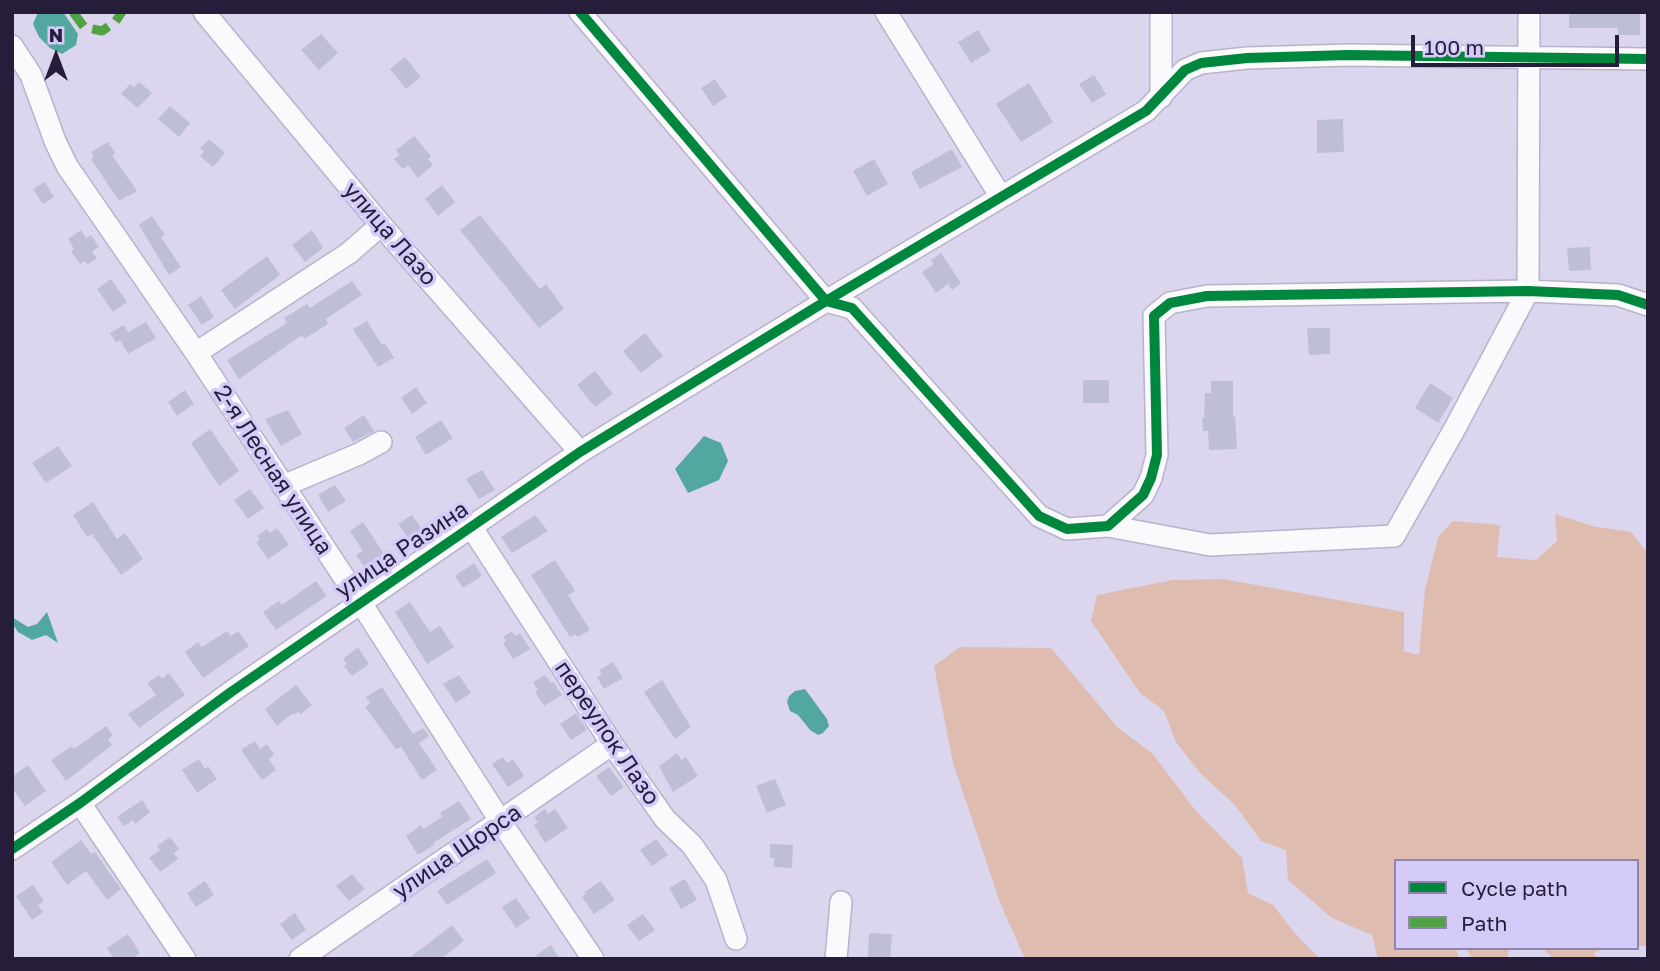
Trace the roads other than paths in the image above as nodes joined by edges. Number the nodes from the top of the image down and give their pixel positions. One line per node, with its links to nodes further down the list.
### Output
1 (204, 12): 11 (street, улица Лазо)
2 (580, 12): 13 (street)
3 (886, 12): 10 (street)
4 (1161, 12): 9 (street)
5 (1529, 12): 7 (street)
6 (12, 46): 15 (street, 2-я Лесная улица)
7 (1530, 56): 8 (street, улица Разина); 9 (street, улица Разина); 12 (street)
8 (1648, 58)
9 (1161, 97): 10 (street, улица Разина)
10 (1001, 197): 13 (street, улица Разина)
11 (381, 225): 15 (street); 17 (street, улица Лазо)
12 (1528, 291): 14 (street); 19 (street); 19 (street)
13 (826, 300): 17 (street, улица Разина); 19 (street)
14 (1648, 305)
15 (196, 353): 18 (street, 2-я Лесная улица)
16 (381, 442): 18 (street)
17 (580, 452): 20 (street, улица Разина)
18 (283, 486): 21 (street, 2-я Лесная улица)
19 (1108, 526)
20 (472, 528): 21 (street, улица Разина); 22 (street, переулок Лазо)
21 (361, 603): 23 (street, улица Разина); 24 (street, 2-я Лесная улица)
22 (612, 744): 24 (street, улица Щорса); 27 (street, переулок Лазо)
23 (80, 803): 25 (street, улица Разина); 28 (street)
24 (501, 822): 29 (street, улица Щорса); 30 (street, 2-я Лесная улица)
25 (12, 849)
26 (841, 902): 31 (street)
27 (736, 939)
28 (185, 959)
29 (300, 959)
30 (593, 959)
31 (836, 959)

